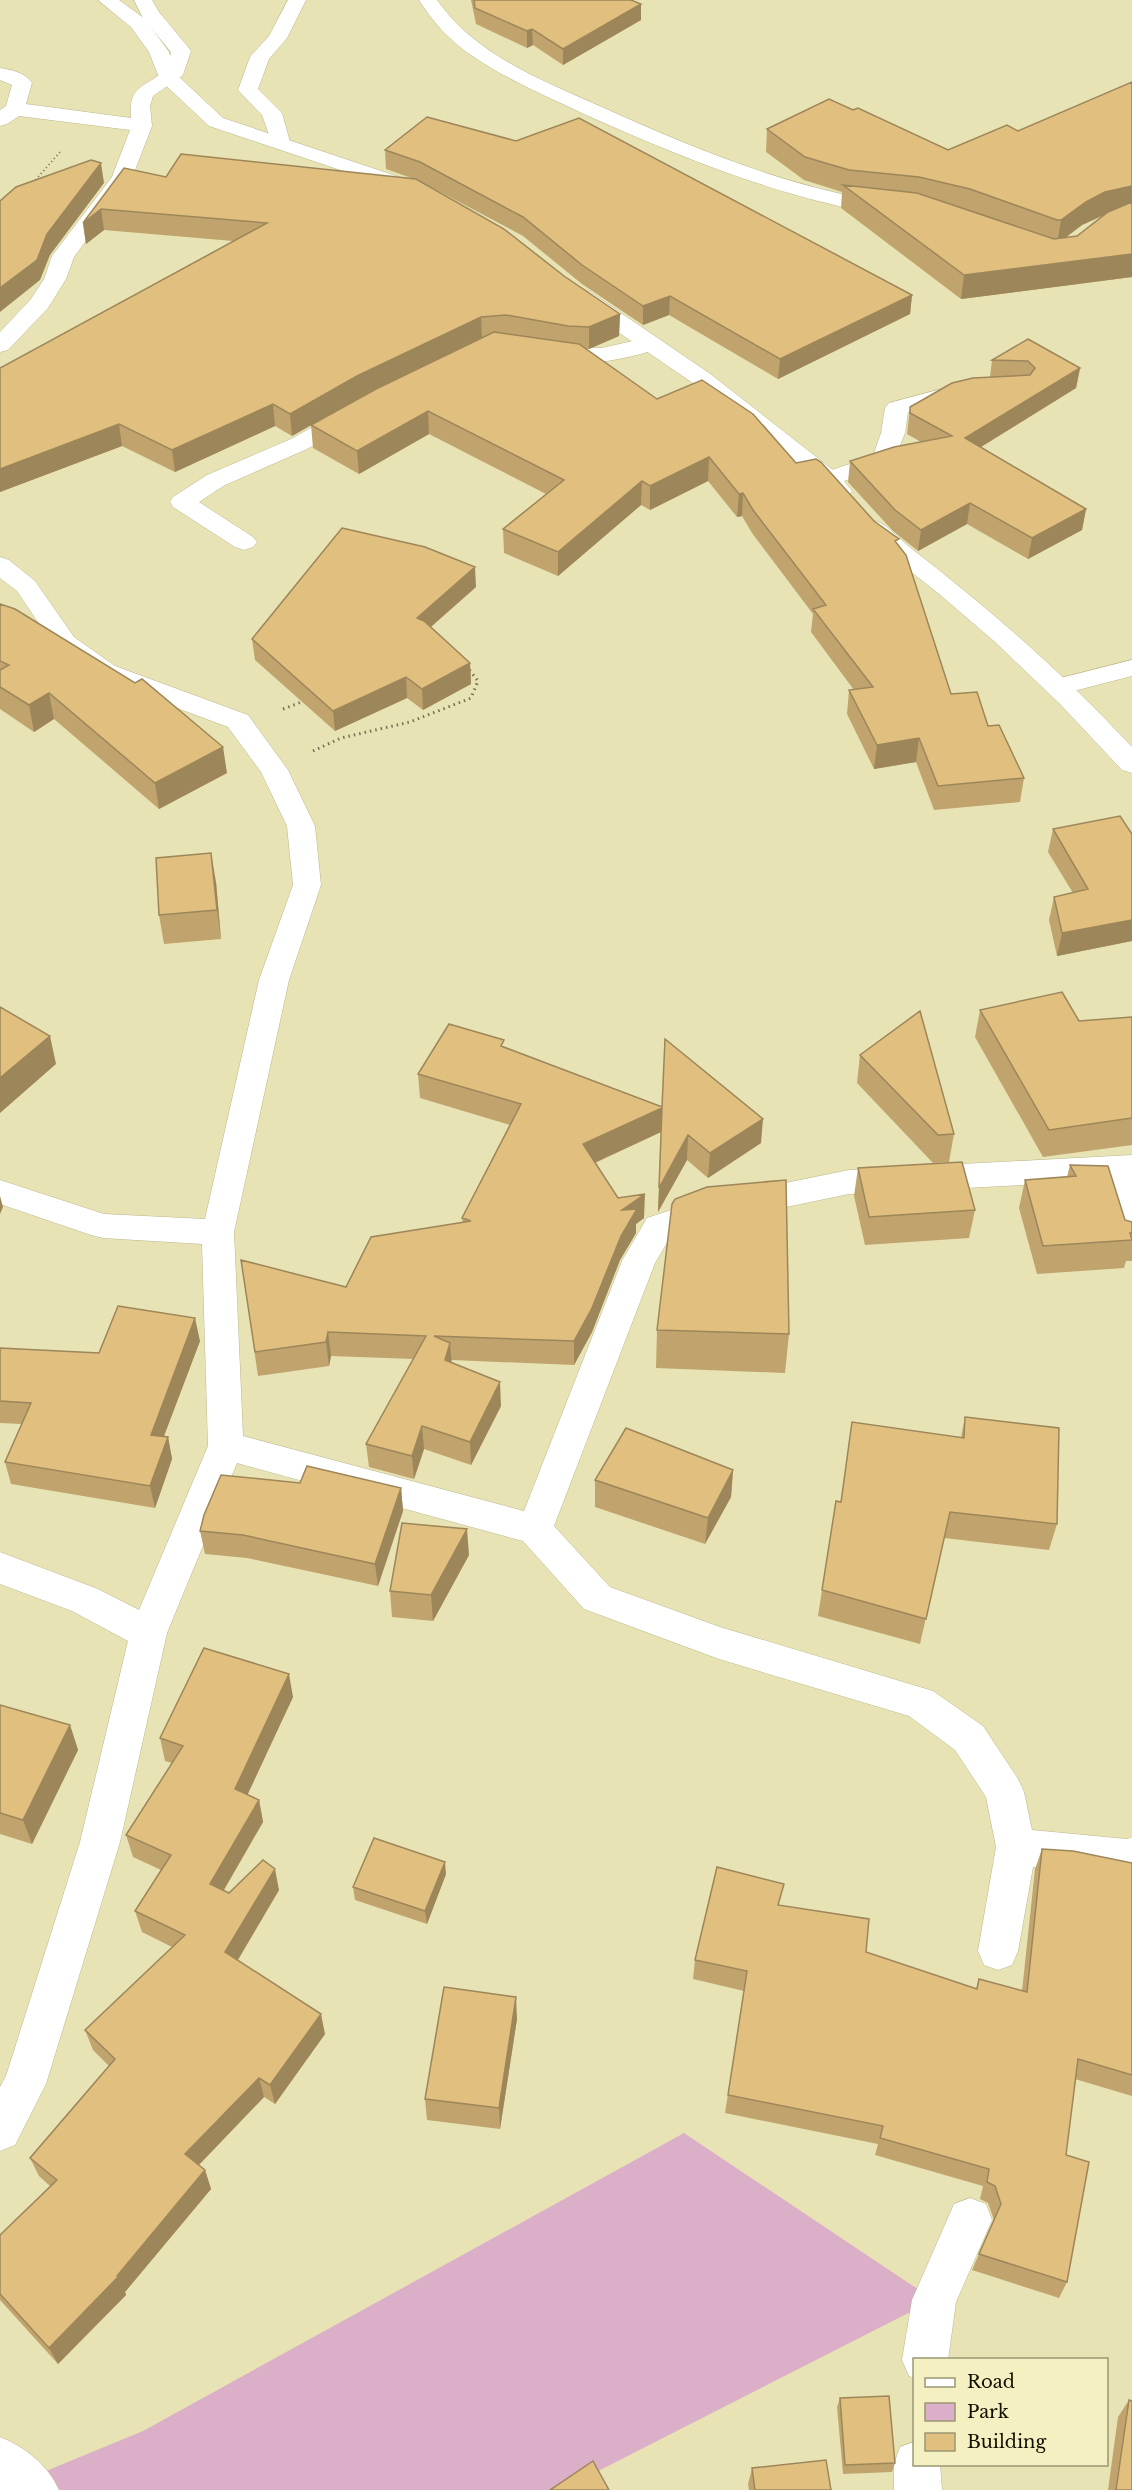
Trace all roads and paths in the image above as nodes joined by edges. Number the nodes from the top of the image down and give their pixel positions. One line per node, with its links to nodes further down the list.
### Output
1 (106, 0): 6 (street)
2 (143, 0): 6 (street)
3 (297, 0): 10 (street)
4 (428, 0): 13 (street)
5 (0, 74): 7 (street)
6 (167, 76): 9 (street); 10 (street)
7 (7, 115): 8 (street)
8 (98, 118): 9 (street); 11 (path)
9 (142, 126): 16 (street)
10 (280, 142): 12 (street)
11 (27, 191)
12 (432, 197)
13 (904, 207)
14 (565, 284): 15 (street)
15 (650, 344): 17 (street); 20 (street)
16 (0, 345)
17 (537, 351)
18 (981, 389): 20 (street)
19 (368, 405): 21 (street)
20 (829, 479): 25 (street)
21 (244, 542)
22 (0, 565): 27 (street)
23 (466, 665): 29 (path)
24 (1132, 668): 25 (street)
25 (1058, 687): 28 (street)
26 (314, 697): 27 (path)
27 (238, 721): 29 (street)
28 (1132, 764)
29 (274, 770): 32 (street)
30 (1122, 1168): 33 (street); 35 (street)
31 (0, 1192): 32 (street)
32 (218, 1232): 34 (street)
33 (1132, 1238)
34 (226, 1446): 35 (street); 37 (street)
35 (535, 1529): 38 (street)
36 (0, 1568): 37 (street)
37 (148, 1633): 41 (street)
38 (1016, 1846): 39 (street); 40 (street)
39 (1132, 1855)
40 (998, 1951)
41 (0, 2130)
42 (970, 2220): 43 (street)
43 (925, 2358)
44 (0, 2460): 46 (street)
45 (917, 2466): 47 (street)
46 (35, 2490)
47 (918, 2490)

